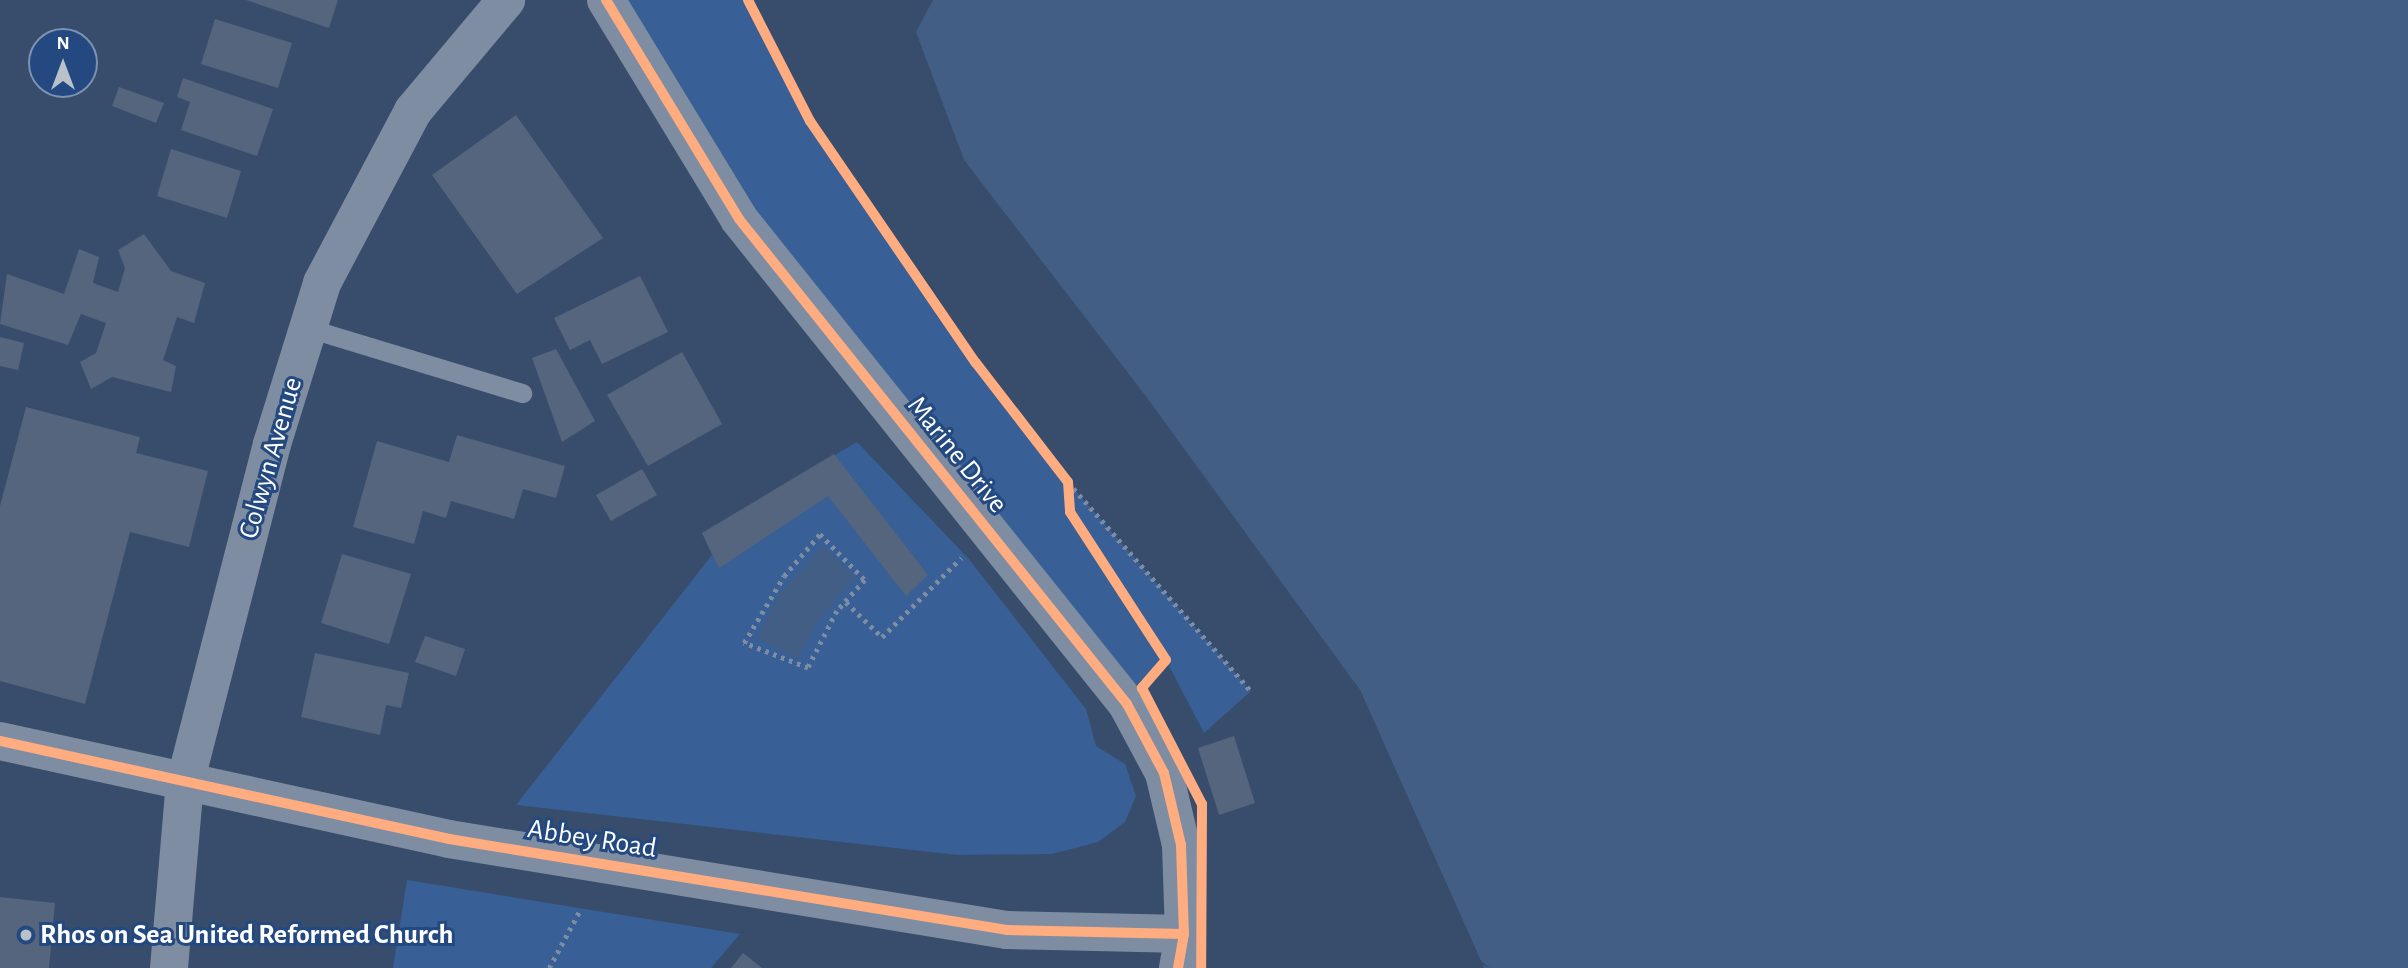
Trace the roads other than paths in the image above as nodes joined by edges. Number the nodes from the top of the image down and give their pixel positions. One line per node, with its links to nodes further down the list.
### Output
1 (506, 0): 3 (street, Colwyn Avenue)
2 (606, 0): 7 (street, Marine Drive)
3 (308, 328): 4 (lane); 6 (street, Colwyn Avenue)
4 (522, 393)
5 (0, 741): 6 (street, Abbey Road)
6 (185, 783): 7 (street, Abbey Road); 8 (street, Colwyn Avenue)
7 (1181, 951)
8 (169, 968)

